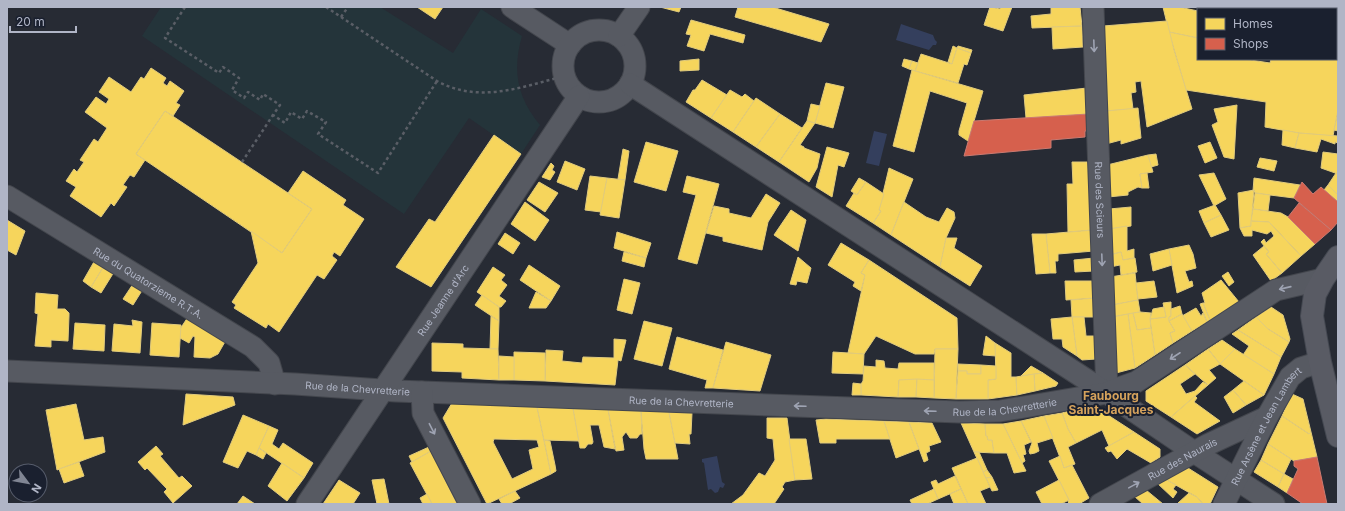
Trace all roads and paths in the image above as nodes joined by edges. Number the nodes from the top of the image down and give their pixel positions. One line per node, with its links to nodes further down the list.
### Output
1 (186, 7): 14 (path)
2 (326, 7): 7 (path)
3 (348, 7): 7 (path)
4 (512, 7): 9 (street)
5 (639, 7): 8 (street)
6 (1093, 7): 24 (street, Rue des Scieurs, one-way to 24)
7 (341, 17): 11 (path)
8 (619, 36): 9 (street); 12 (street)
9 (570, 45): 10 (street)
10 (564, 76): 11 (path); 13 (street)
11 (437, 81): 14 (path)
12 (630, 84): 13 (street); 24 (street)
13 (579, 96): 22 (street, Rue Jeanne d'Arc)
14 (273, 116): 15 (path)
15 (242, 162)
16 (7, 196): 21 (street, Rue du Quatorzieme R.T.A.)
17 (1338, 257): 18 (main road)
18 (1323, 279): 19 (main road); 24 (street, Rue de la Chevretterie, one-way to 24)
19 (1320, 362): 25 (street, Rue Arsène et Jean Lambert); 26 (main road)
20 (7, 371): 21 (street, Rue de la Chevretterie)
21 (275, 384): 22 (street, Rue de la Chevretterie)
22 (383, 390): 23 (street, Rue de la Chevretterie); 29 (street, Rue Jeanne d'Arc)
23 (422, 392): 24 (street, Rue de la Chevretterie, one-way to 23); 30 (street, one-way to 30)
24 (1107, 392): 27 (street)
25 (1267, 417): 27 (street, Rue des Naurais); 28 (street, Rue Arsène et Jean Lambert)
26 (1338, 436)
27 (1194, 452): 28 (street); 31 (street, Rue des Naurais, one-way to 27)
28 (1236, 480): 32 (street, Rue Arsène et Jean Lambert); 33 (street)
29 (307, 504)
30 (470, 504)
31 (1100, 504)
32 (1224, 504)
33 (1274, 504)

